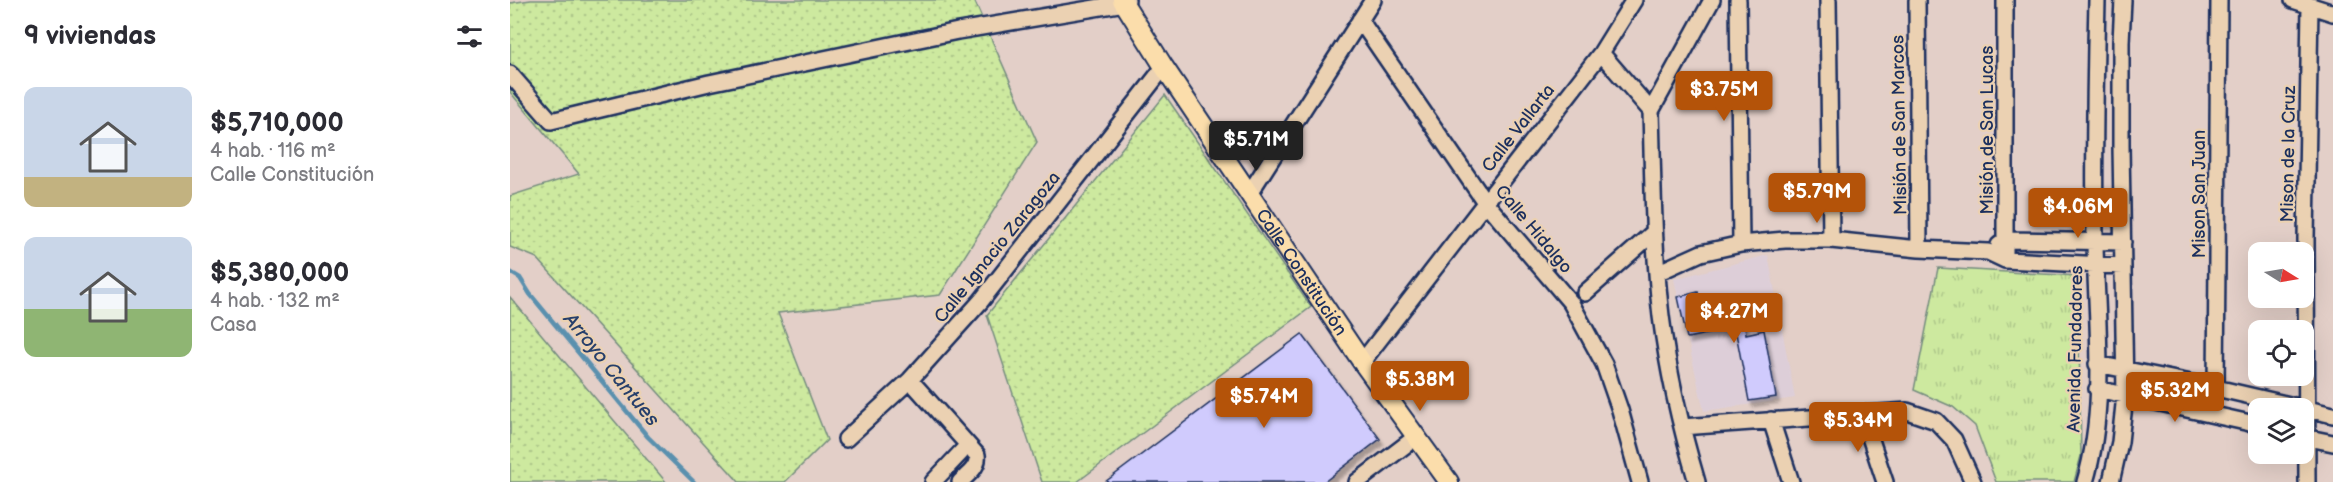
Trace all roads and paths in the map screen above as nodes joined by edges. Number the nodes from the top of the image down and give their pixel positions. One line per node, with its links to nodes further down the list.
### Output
1 (1373, 0): 15 (street)
2 (1634, 0): 16 (street, Calle Vallarta)
3 (1712, 0): 19 (street)
4 (1738, 0): 27 (street)
5 (1828, 0): 23 (street)
6 (1917, 0): 28 (street, Misión de San Marcos)
7 (2005, 0): 24 (street, Misión de San Lucas)
8 (2097, 0): 25 (street, Avenida Fundadores)
9 (2123, 0): 26 (street)
10 (2220, 0): 39 (street, Mison San Juan)
11 (2293, 0): 13 (street)
12 (1125, 1): 17 (main road, Calle Constitución); 18 (street)
13 (2310, 6): 14 (street); 43 (street, Mison de la Cruz)
14 (2333, 13)
15 (1360, 21): 20 (street); 21 (street, Calle Hidalgo)
16 (1600, 53): 19 (street); 21 (street, Calle Vallarta)
17 (1164, 67): 20 (main road, Calle Constitución); 38 (street, Calle Ignacio Zaragoza)
18 (510, 74)
19 (1651, 111): 22 (street)
20 (1249, 194): 35 (main road, Calle Constitución)
21 (1485, 202): 35 (street, Calle Vallarta); 60 (street, Calle Hidalgo)
22 (1654, 232): 33 (street); 34 (street)
23 (1831, 240): 27 (street); 28 (street)
24 (2007, 240): 25 (street); 29 (street); 30 (street, Misión de San Lucas)
25 (2095, 241): 26 (street); 31 (street, Avenida Fundadores)
26 (2123, 242): 32 (street)
27 (1741, 244): 33 (street)
28 (1919, 249): 29 (street)
29 (1988, 252): 30 (street)
30 (2005, 260): 31 (street)
31 (2096, 265): 32 (street); 36 (street, Avenida Fundadores)
32 (2123, 266): 37 (street)
33 (1657, 273): 49 (street)
34 (1585, 293)
35 (1362, 362): 50 (main road, Calle Constitución)
36 (2097, 364): 37 (street); 40 (street, Avenida Fundadores)
37 (2126, 369): 39 (street); 41 (street)
38 (910, 380): 51 (street, Calle Ignacio Zaragoza); 54 (street)
39 (2217, 388): 42 (street)
40 (2097, 389): 41 (street); 65 (street, Avenida Fundadores)
41 (2125, 395): 48 (street); 66 (street)
42 (2262, 398)
43 (2307, 398)
44 (2314, 410): 46 (street)
45 (1862, 413): 47 (street); 63 (street); 64 (street)
46 (2333, 415)
47 (1771, 420): 49 (street); 62 (street)
48 (2248, 423)
49 (1682, 427): 61 (street)
50 (1416, 437): 58 (street); 59 (main road, Calle Constitución)
51 (846, 439)
52 (2314, 439): 53 (street)
53 (2333, 443)
54 (968, 445): 56 (street); 57 (street)
55 (2307, 464): 67 (street, Mison de la Cruz)
56 (933, 482)
57 (960, 482)
58 (1357, 482)
59 (1449, 482)
60 (1640, 482)
61 (1697, 482)
62 (1791, 482)
63 (1885, 482)
64 (1973, 482)
65 (2085, 482)
66 (2111, 482)
67 (2307, 482)

